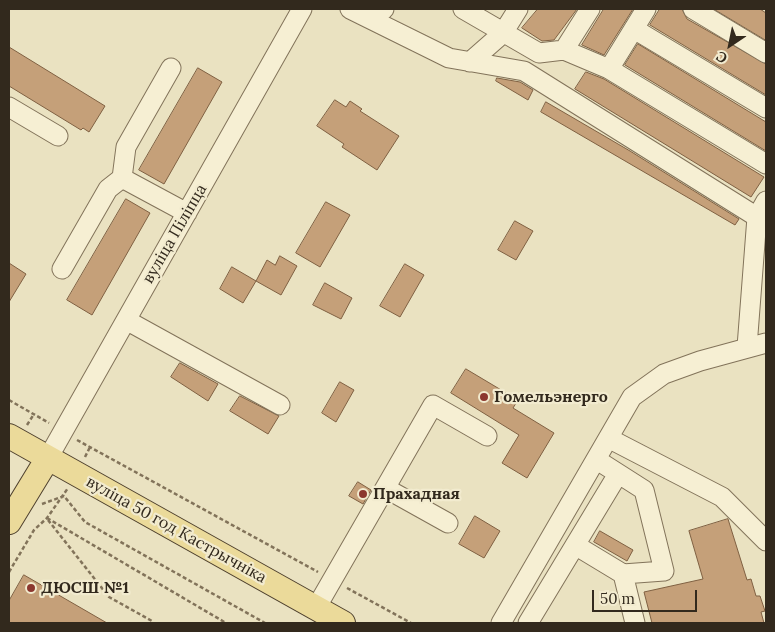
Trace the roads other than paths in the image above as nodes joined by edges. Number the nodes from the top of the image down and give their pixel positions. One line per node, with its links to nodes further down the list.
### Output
1 (384, 9): 8 (street)
2 (463, 9): 10 (street)
3 (518, 9): 10 (street)
4 (590, 9): 11 (street)
5 (646, 9): 9 (street)
6 (693, 9): 13 (street)
7 (294, 12): 24 (street, вуліца Піліпца)
8 (356, 12): 14 (street)
9 (634, 29): 16 (street); 19 (street)
10 (503, 33): 12 (street); 14 (street)
11 (564, 50): 12 (street); 16 (street)
12 (539, 53): 17 (street)
13 (766, 53)
14 (470, 62): 17 (street)
15 (171, 68): 22 (street)
16 (609, 69): 21 (street)
17 (524, 71): 23 (street)
18 (9, 107): 20 (street)
19 (766, 108)
20 (58, 136)
21 (766, 164)
22 (122, 178): 24 (street); 26 (street)
23 (762, 209): 25 (street)
24 (187, 213): 28 (street, вуліца Піліпца)
25 (760, 251): 27 (street)
26 (62, 269)
27 (759, 298): 30 (street)
28 (126, 320): 31 (street); 35 (street, вуліца Піліпца)
29 (766, 343): 30 (street)
30 (747, 347): 34 (street)
31 (280, 405)
32 (9, 436): 35 (main road, вуліца 50 год Кастрычніка)
33 (487, 436): 38 (street)
34 (610, 439): 36 (street); 41 (street)
35 (48, 458): 39 (main road); 44 (main road, вуліца 50 год Кастрычніка)
36 (597, 460): 37 (street); 46 (street)
37 (618, 474): 42 (street); 43 (street)
38 (387, 489): 40 (street); 44 (street)
39 (9, 522)
40 (448, 523)
41 (766, 540)
42 (575, 545): 43 (street); 47 (street)
43 (623, 574): 48 (street)
44 (316, 608): 45 (main road, вуліца 50 год Кастрычніка)
45 (343, 623)
46 (501, 623)
47 (528, 623)
48 (635, 623)

